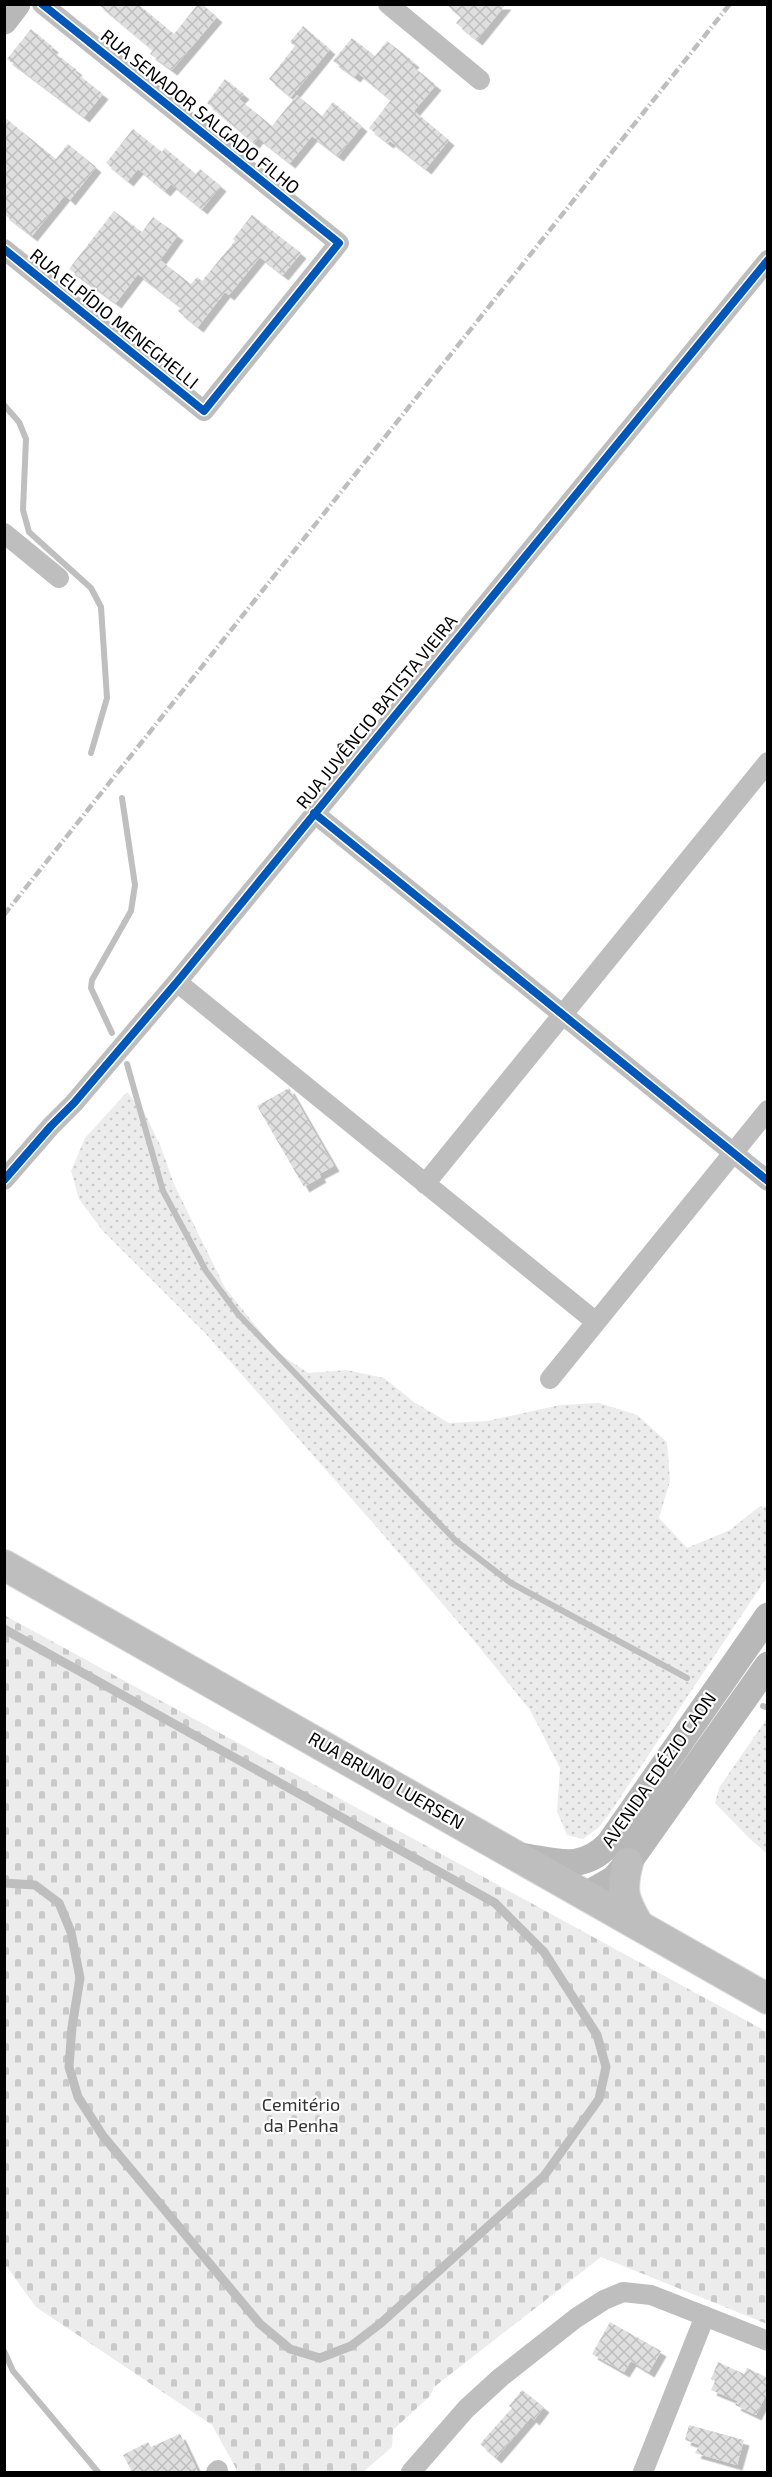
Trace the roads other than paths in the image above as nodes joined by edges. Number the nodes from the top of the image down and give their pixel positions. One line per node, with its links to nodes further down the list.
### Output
1 (18, 4): 4 (main road)
2 (42, 4): 8 (street, RUA SENADOR SALGADO FILHO)
3 (388, 4): 5 (street)
4 (4, 21)
5 (480, 80)
6 (4, 249): 8 (street, RUA ELPÍDIO MENEGHELLI)
7 (768, 260): 12 (street, RUA JUVÊNCIO BATISTA VIEIRA)
8 (204, 411)
9 (4, 533): 10 (street)
10 (59, 578)
11 (768, 762): 14 (street)
12 (314, 813): 13 (street, RUA JUVÊNCIO BATISTA VIEIRA); 14 (street)
13 (177, 982): 17 (street, RUA JUVÊNCIO BATISTA VIEIRA); 19 (street)
14 (562, 1015): 16 (street); 19 (street)
15 (768, 1110): 16 (street)
16 (733, 1153): 18 (street); 20 (street)
17 (4, 1180)
18 (768, 1181)
19 (425, 1184): 20 (street)
20 (596, 1322): 21 (street)
21 (550, 1378)
22 (4, 1565): 26 (main road, RUA BRUNO LUERSEN)
23 (768, 1616): 26 (main road, AVENIDA EDÉZIO CAON)
24 (4, 1629): 28 (lane)
25 (768, 1665): 27 (main road, AVENIDA EDÉZIO CAON)
26 (517, 1856): 29 (main road, RUA BRUNO LUERSEN)
27 (628, 1863): 29 (main road, AVENIDA EDÉZIO CAON); 30 (main road)
28 (4, 1883)
29 (586, 1895): 30 (main road, RUA BRUNO LUERSEN)
30 (638, 1924): 31 (main road, RUA BRUNO LUERSEN)
31 (768, 1999)
32 (705, 2316): 33 (street); 34 (street); 35 (street)
33 (768, 2341)
34 (411, 2472)
35 (643, 2472)

